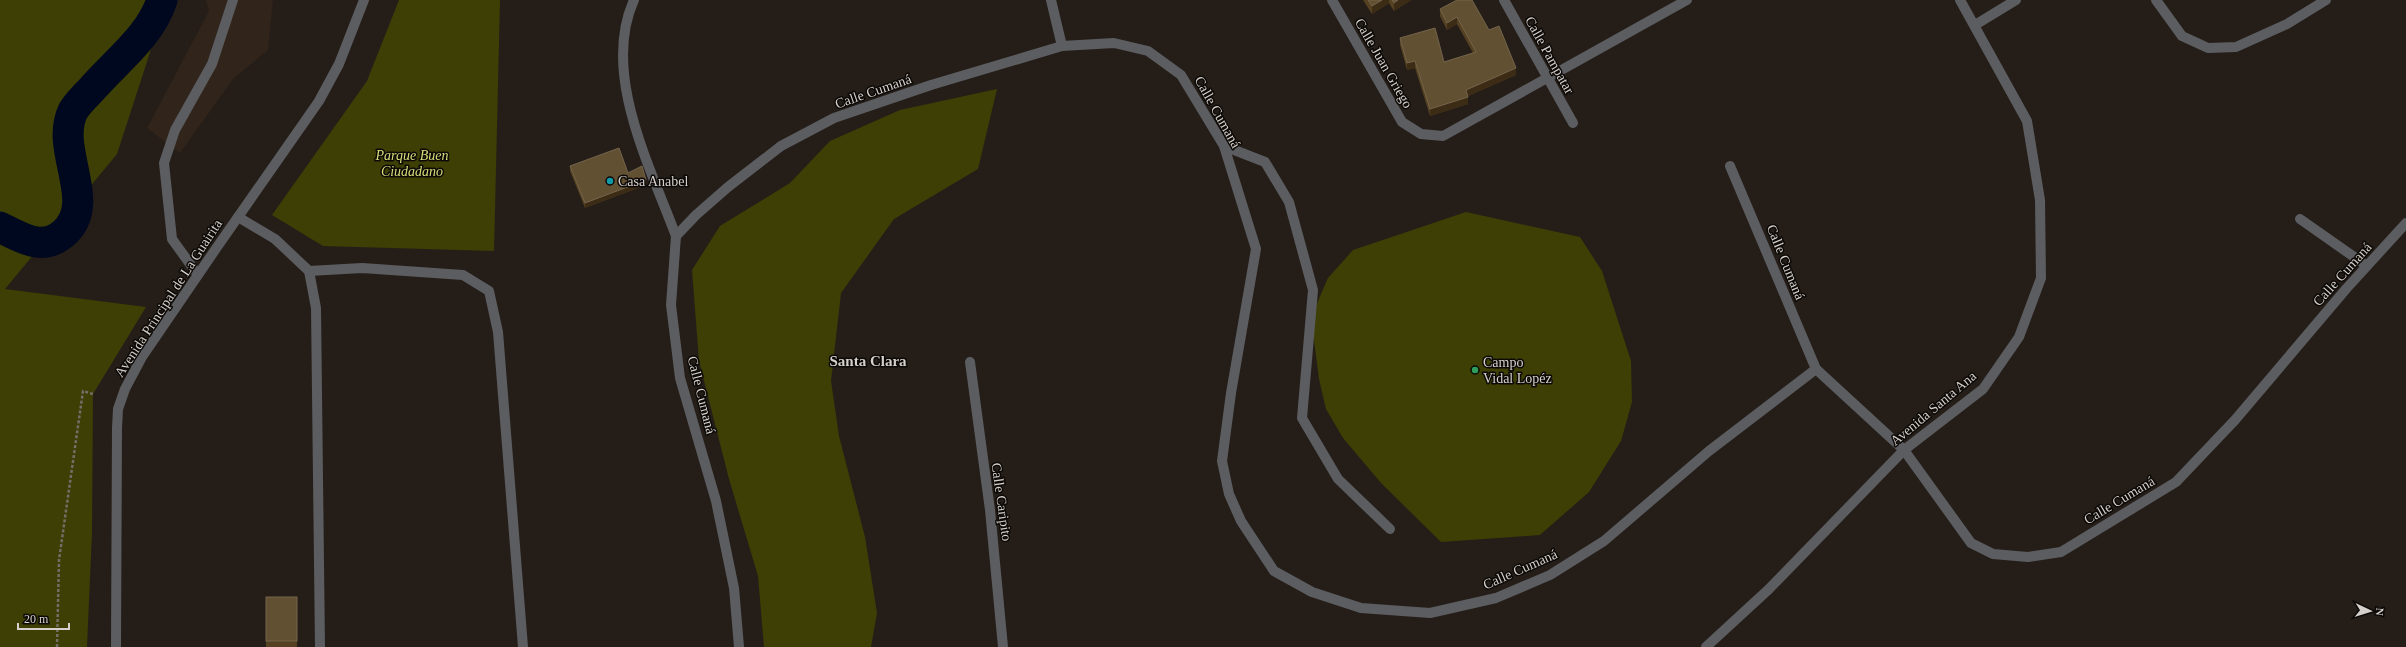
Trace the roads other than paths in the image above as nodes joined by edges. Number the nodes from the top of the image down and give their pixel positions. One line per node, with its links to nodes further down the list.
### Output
1 (233, 0): 24 (street)
2 (364, 0): 18 (street, Avenida Principal de La Guairita)
3 (634, 0): 21 (street)
4 (1051, 0): 13 (street)
5 (1332, 0): 14 (street, Calle Juan Griego)
6 (1504, 0): 14 (street, Calle Pampatar)
7 (1687, 0): 14 (street, Calle Juan Griego)
8 (1960, 0): 12 (street, Avenida Santa Ana)
9 (2016, 0): 12 (street)
10 (2156, 0): 11 (street)
11 (2326, 0)
12 (1976, 25): 27 (street, Avenida Santa Ana)
13 (1062, 46): 16 (street, Calle Cumaná); 21 (street, Calle Cumaná)
14 (1546, 78): 15 (street, Calle Pampatar)
15 (1573, 123)
16 (1224, 146): 26 (street, Calle Cumaná); 28 (street)
17 (1730, 166): 26 (street, Calle Cumaná)
18 (238, 217): 23 (street); 24 (street, Avenida Principal de La Guairita)
19 (2300, 219): 22 (street)
20 (2406, 224): 22 (street, Calle Cumaná)
21 (676, 236): 32 (street, Calle Cumaná)
22 (2366, 266): 27 (street, Calle Cumaná)
23 (309, 271): 30 (street); 31 (street)
24 (198, 275): 29 (street, Avenida Principal de La Guairita)
25 (970, 362): 33 (street, Calle Caripito)
26 (1816, 369): 27 (street, Calle Cumaná)
27 (1904, 450): 34 (street, Avenida Santa Ana)
28 (1390, 529)
29 (116, 647)
30 (320, 647)
31 (523, 647)
32 (739, 647)
33 (1003, 647)
34 (1706, 647)

